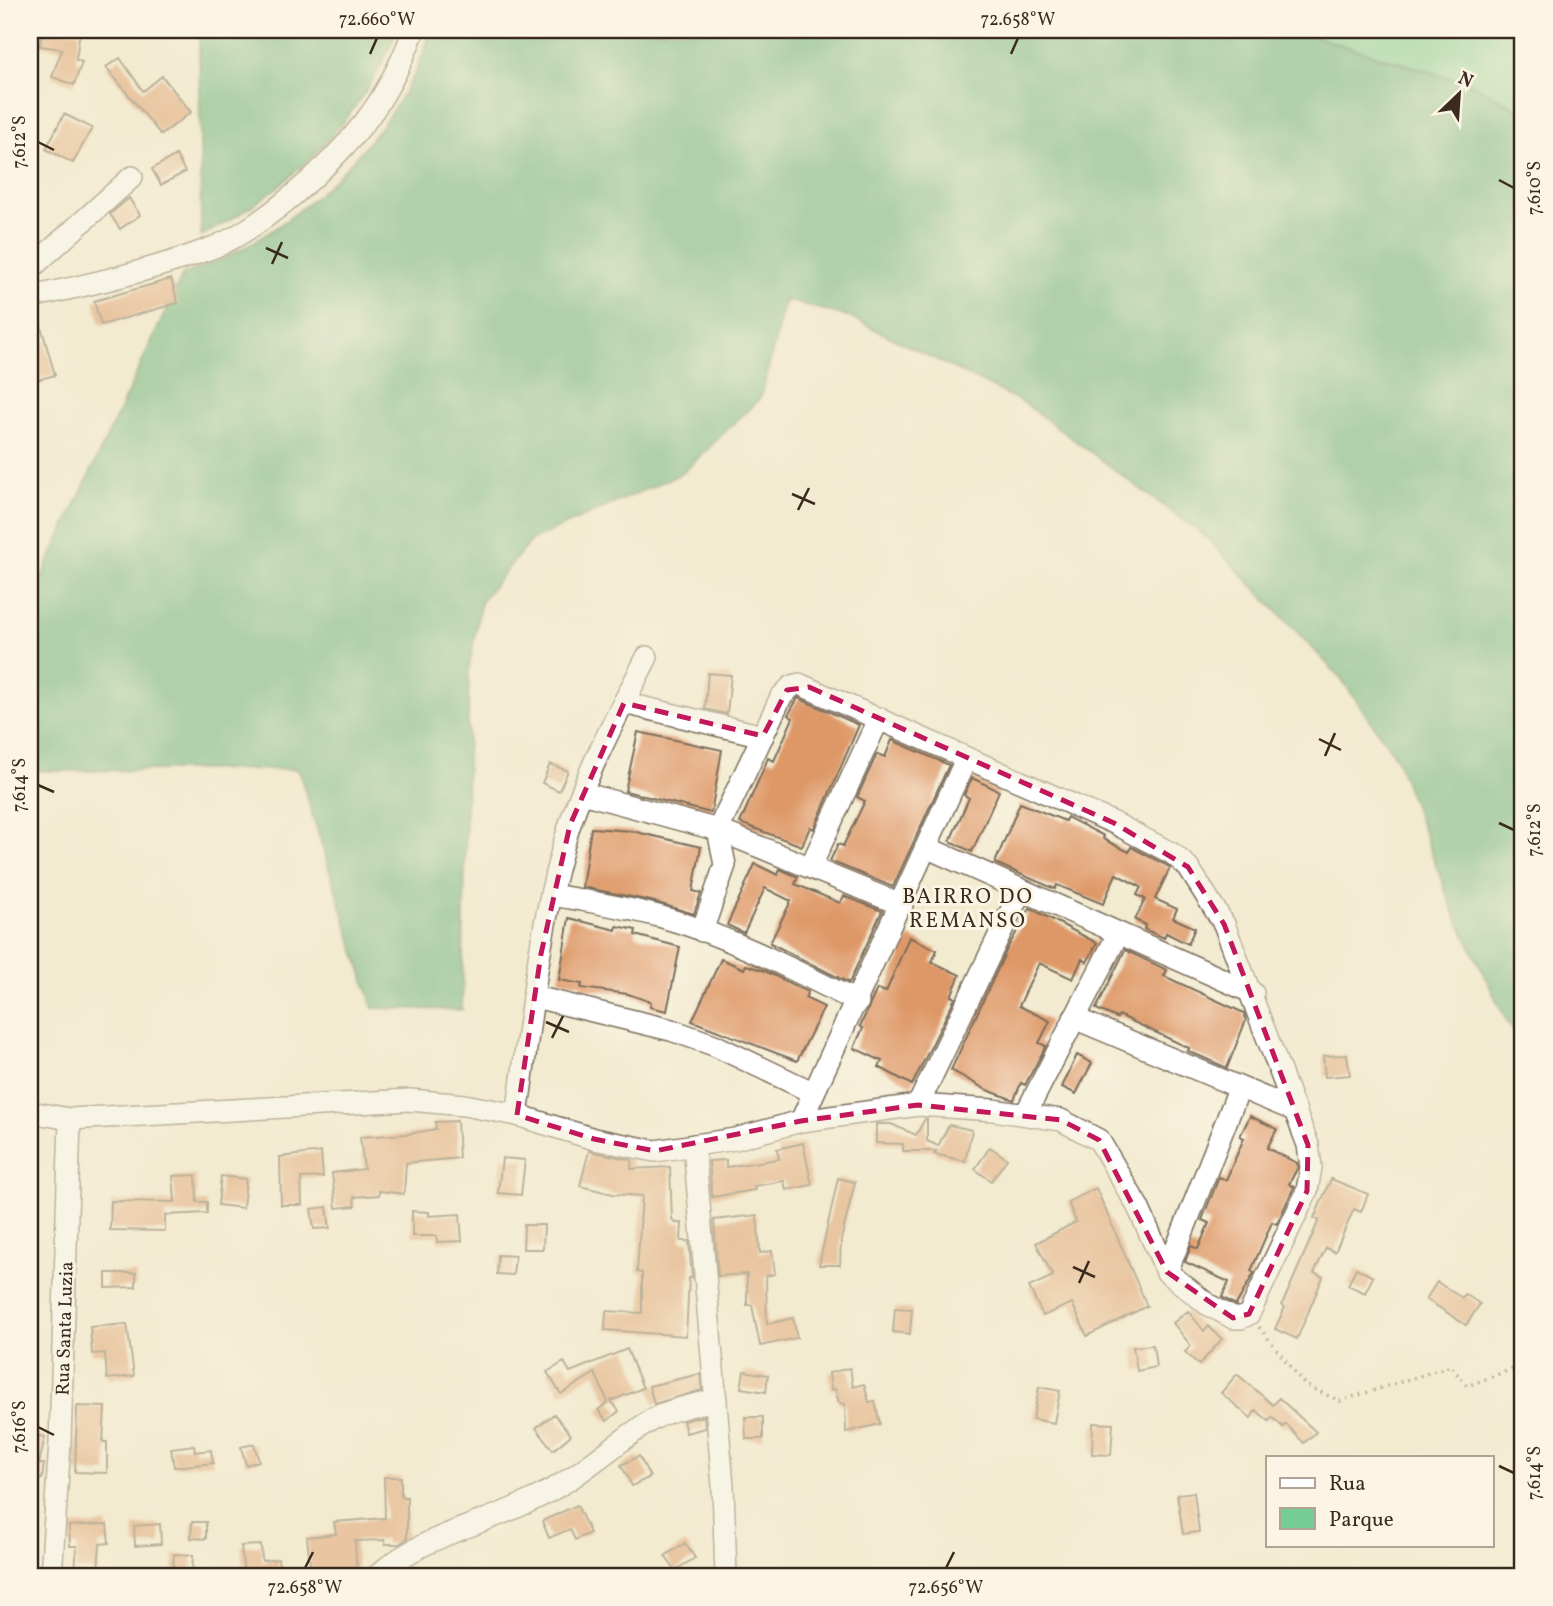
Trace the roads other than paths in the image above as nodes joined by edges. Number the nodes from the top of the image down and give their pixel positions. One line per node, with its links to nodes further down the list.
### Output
1 (414, 30): 4 (street)
2 (132, 177): 3 (street)
3 (30, 269)
4 (30, 297)
5 (647, 657): 6 (street)
6 (624, 703): 8 (street); 10 (street)
7 (878, 718): 8 (street); 9 (street); 13 (street)
8 (763, 736): 11 (street)
9 (966, 759): 12 (street); 19 (street)
10 (582, 793): 11 (street); 15 (street)
11 (718, 830): 13 (street); 17 (street)
12 (928, 848): 14 (street); 16 (street)
13 (811, 866): 16 (street)
14 (1020, 892): 18 (street); 25 (street)
15 (552, 895): 17 (street); 20 (street)
16 (902, 905): 21 (street)
17 (702, 931): 21 (street)
18 (1118, 934): 19 (street); 22 (street)
19 (1253, 993): 26 (street)
20 (535, 997): 24 (street); 29 (street)
21 (858, 1002): 24 (street)
22 (1074, 1018): 23 (street); 28 (street)
23 (1239, 1088): 26 (street); 33 (street)
24 (812, 1092): 31 (street)
25 (918, 1105): 28 (street); 31 (street)
26 (1296, 1111): 33 (street)
27 (30, 1112): 30 (street)
28 (1026, 1113): 33 (street)
29 (517, 1115): 30 (street); 32 (street)
30 (70, 1119): 35 (street, Rua Santa Luzia)
31 (801, 1121): 32 (street)
32 (694, 1145): 34 (street)
33 (1167, 1272)
34 (716, 1400): 36 (street); 37 (street)
35 (51, 1576)
36 (377, 1576)
37 (726, 1576)

